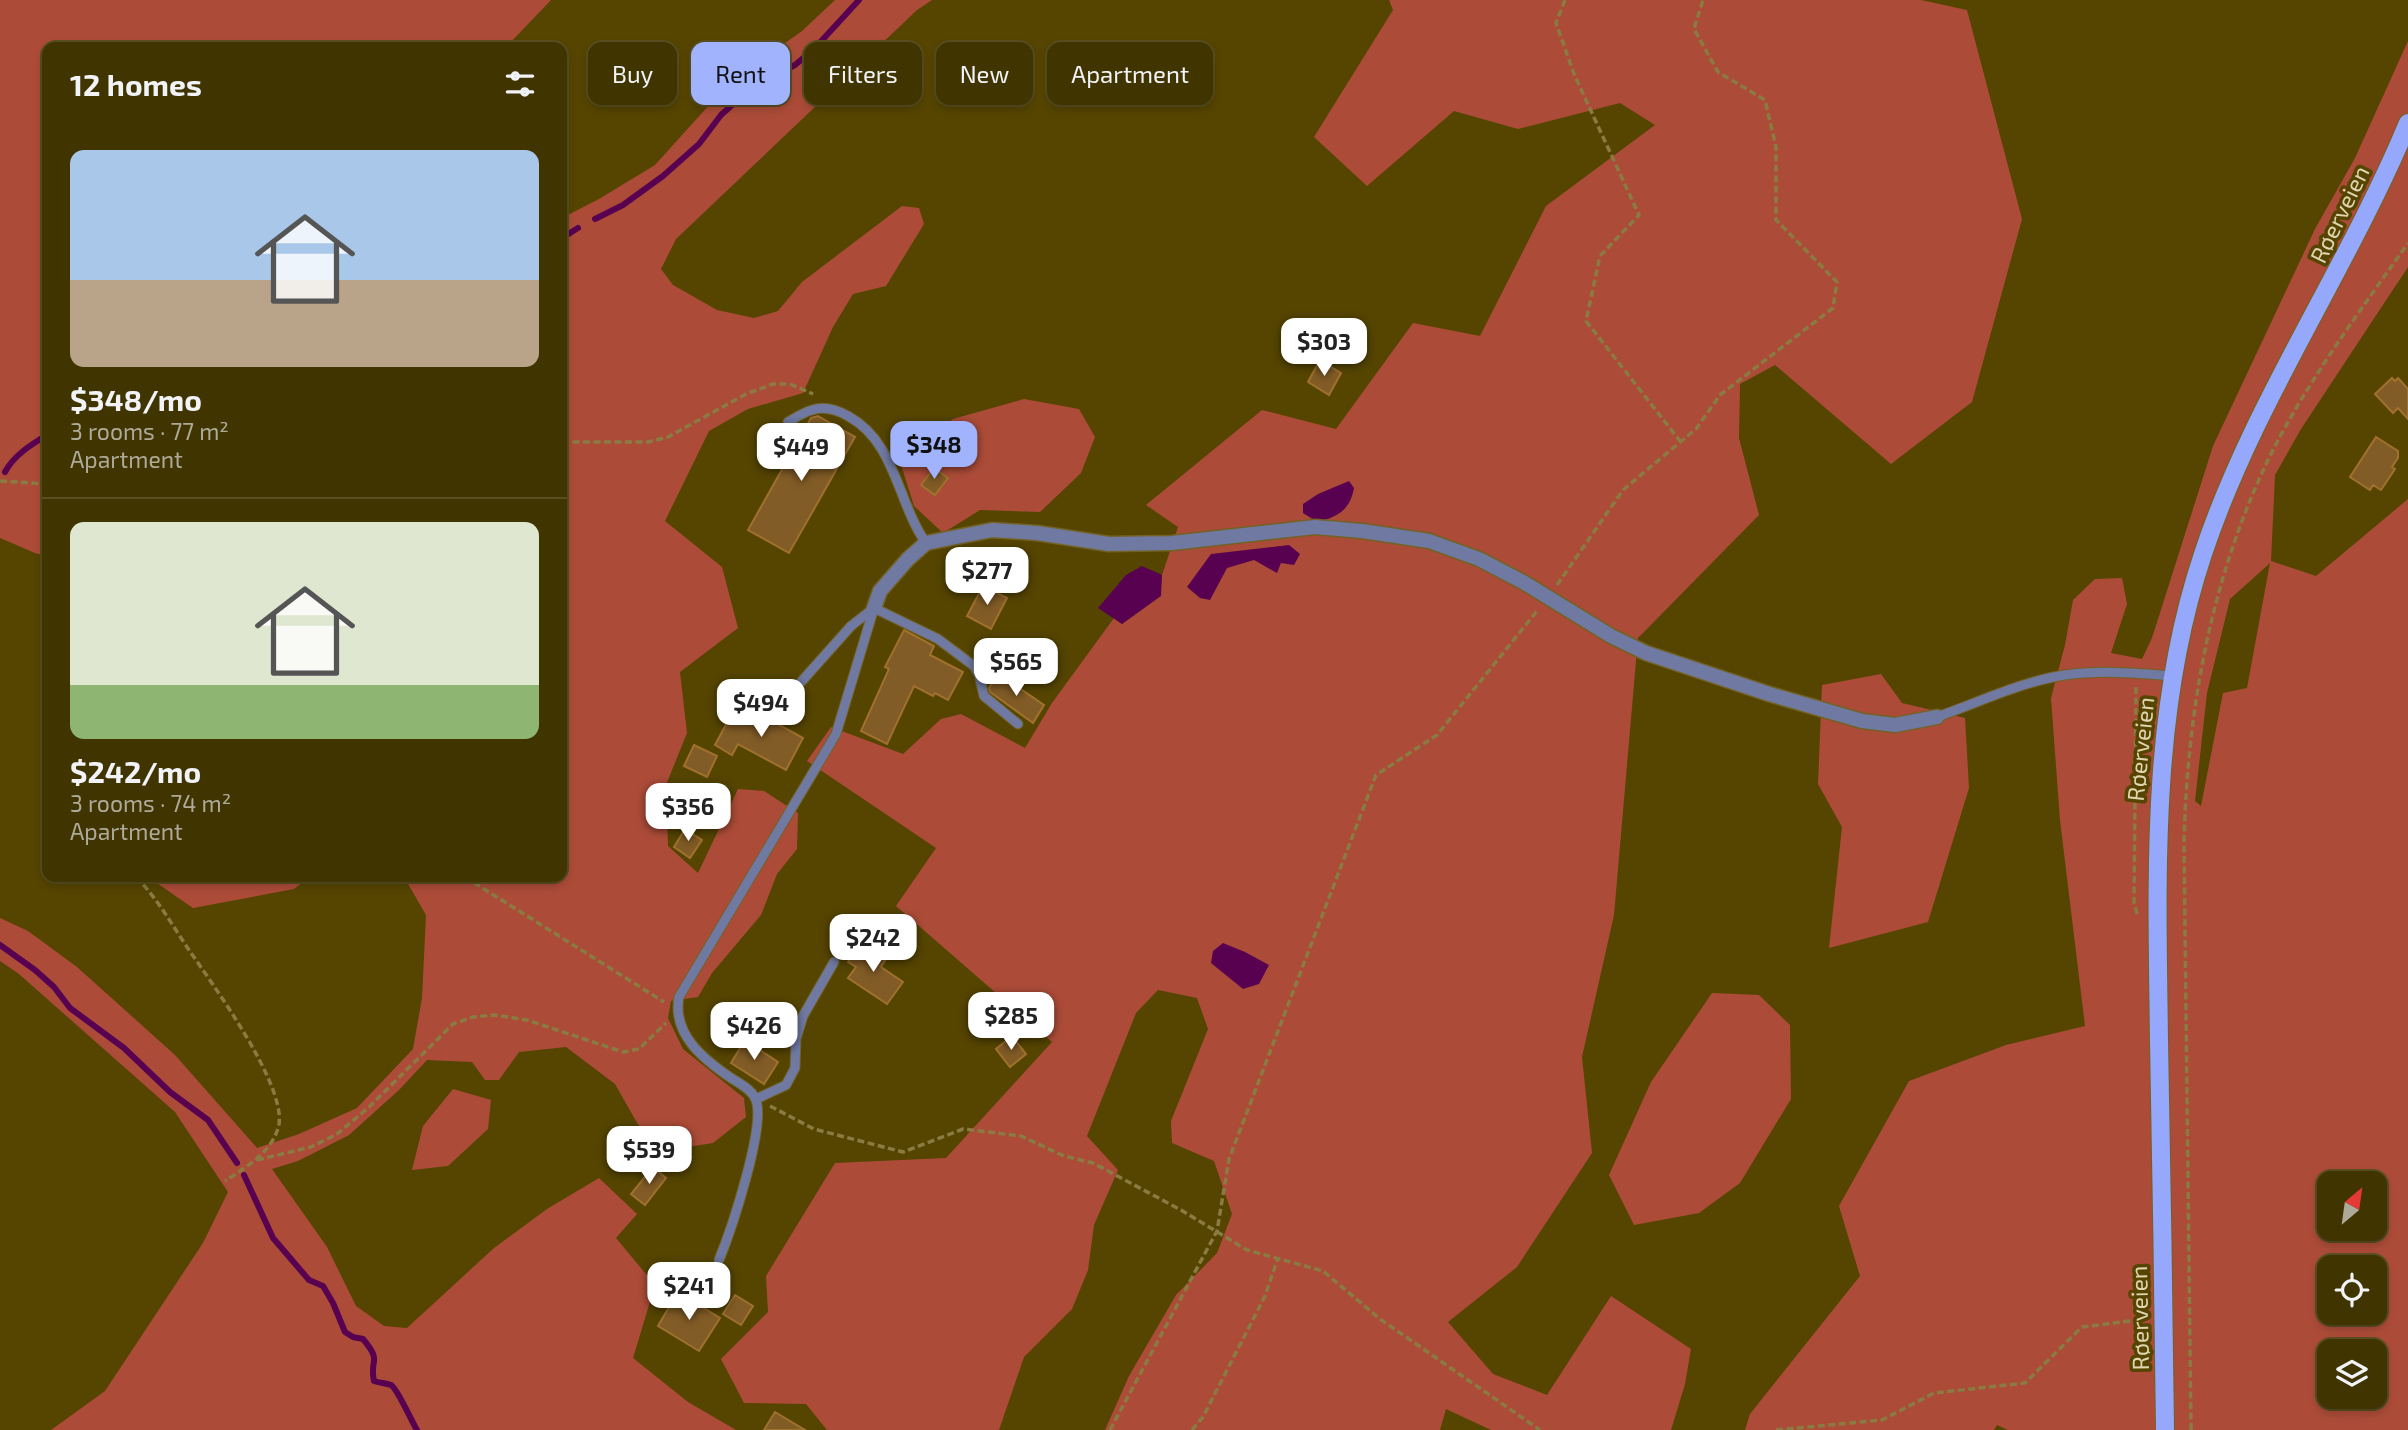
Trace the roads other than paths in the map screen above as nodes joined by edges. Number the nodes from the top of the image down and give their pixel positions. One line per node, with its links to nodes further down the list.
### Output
1 (2408, 123): 5 (main road, Røerveien)
2 (788, 422): 3 (lane)
3 (926, 542): 4 (street); 7 (street)
4 (874, 608): 6 (lane); 8 (lane); 10 (lane)
5 (2173, 676): 7 (lane); 12 (main road, Røerveien)
6 (801, 682)
7 (1937, 717)
8 (1018, 724)
9 (834, 962): 10 (lane)
10 (756, 1099): 11 (lane)
11 (719, 1260)
12 (2165, 1430)

